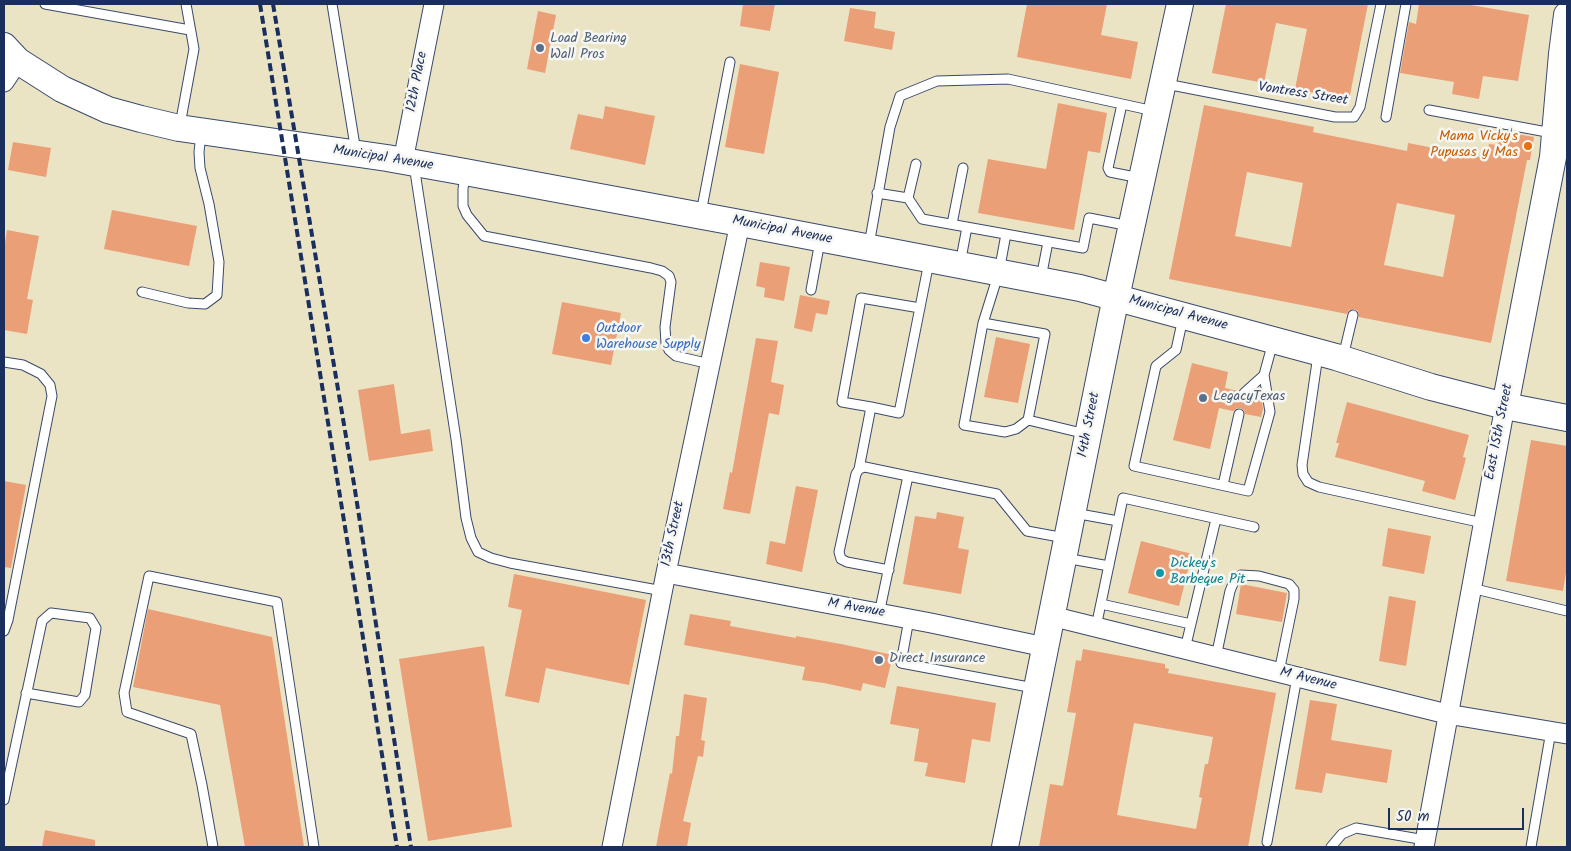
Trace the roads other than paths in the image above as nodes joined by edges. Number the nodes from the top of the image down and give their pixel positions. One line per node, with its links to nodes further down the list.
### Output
1 (45, 4): 9 (lane)
2 (186, 4): 9 (lane)
3 (332, 4): 20 (lane)
4 (434, 4): 21 (street, 12th Place)
5 (1180, 4): 13 (main road, 14th Street)
6 (1381, 4): 13 (lane, Vontress Street)
7 (1406, 4): 17 (lane)
8 (1567, 15): 19 (main road, East 15th Street)
9 (190, 30): 18 (lane)
10 (11, 54): 12 (street); 18 (main road, Municipal Avenue)
11 (730, 62): 28 (lane)
12 (4, 82)
13 (1163, 83): 16 (main road, 14th Street)
14 (1122, 104): 16 (lane); 25 (lane); 26 (lane)
15 (1429, 110): 19 (lane)
16 (1157, 112): 25 (main road, 14th Street)
17 (1386, 117)
18 (190, 130): 20 (main road, Municipal Avenue); 42 (lane)
19 (1555, 134): 54 (main road, East 15th Street)
20 (356, 154): 21 (main road, Municipal Avenue)
21 (408, 162): 24 (main road, Municipal Avenue); 71 (lane)
22 (916, 164): 27 (lane)
23 (963, 168): 30 (lane)
24 (465, 172): 28 (main road, Municipal Avenue); 51 (lane)
25 (1142, 178): 31 (main road, 14th Street)
26 (877, 193): 27 (lane); 36 (lane)
27 (908, 198): 30 (lane)
28 (700, 215): 29 (main road, Municipal Avenue)
29 (740, 222): 34 (main road, Municipal Avenue); 51 (street, 13th Street)
30 (952, 224): 32 (lane)
31 (1132, 226): 35 (lane); 43 (main road, 14th Street)
32 (967, 227): 33 (lane); 38 (lane)
33 (1006, 234): 35 (lane); 39 (lane)
34 (821, 238): 36 (main road, Municipal Avenue); 41 (lane)
35 (1048, 242): 40 (lane)
36 (869, 247): 37 (main road, Municipal Avenue)
37 (929, 259): 38 (main road, Municipal Avenue); 44 (lane)
38 (960, 265): 39 (main road, Municipal Avenue)
39 (999, 272): 40 (main road, Municipal Avenue); 47 (lane)
40 (1041, 281): 43 (main road, Municipal Avenue)
41 (811, 290)
42 (142, 292)
43 (1116, 297): 46 (main road, Municipal Avenue); 59 (main road, 14th Street)
44 (920, 308): 55 (lane); 55 (lane)
45 (1353, 315): 49 (lane)
46 (1184, 316): 48 (main road, Municipal Avenue); 62 (lane)
47 (983, 323): 58 (lane); 58 (lane)
48 (1273, 340): 49 (main road, Municipal Avenue); 52 (lane)
49 (1331, 356): 54 (main road, Municipal Avenue); 66 (lane)
50 (4, 362): 74 (lane)
51 (710, 364): 71 (street, 13th Street)
52 (1264, 375): 53 (lane); 62 (lane)
53 (1244, 393)
54 (1505, 406): 57 (main road, Municipal Avenue); 66 (street, East 15th Street)
55 (871, 408): 60 (lane)
56 (1239, 414): 62 (lane)
57 (1567, 418)
58 (1028, 420): 59 (lane)
59 (1088, 434): 63 (main road, 14th Street)
60 (859, 469): 61 (lane); 70 (lane)
61 (908, 476): 68 (lane); 70 (lane)
62 (1223, 485)
63 (1072, 513): 65 (lane); 68 (main road, 14th Street)
64 (1216, 519): 65 (lane); 67 (lane); 79 (lane)
65 (1118, 521): 69 (lane)
66 (1483, 523): 72 (street, East 15th Street)
67 (1254, 527)
68 (1065, 548): 69 (lane); 77 (main road, 14th Street)
69 (1109, 566): 73 (lane)
70 (888, 570): 76 (lane)
71 (664, 582): 76 (street, M Avenue); 96 (street, 13th Street)
72 (1471, 588): 75 (lane); 89 (street, East 15th Street)
73 (1101, 604): 79 (lane); 80 (lane)
74 (7, 606): 81 (lane)
75 (1567, 612)
76 (879, 614): 78 (street, M Avenue)
77 (1051, 616): 80 (street, M Avenue); 82 (main road, 14th Street)
78 (909, 619): 82 (street, M Avenue); 87 (lane)
79 (1191, 624): 83 (lane)
80 (1096, 627): 83 (street, M Avenue)
81 (4, 631)
82 (1045, 647): 87 (main road, 14th Street)
83 (1185, 649): 84 (street, M Avenue)
84 (1216, 657): 85 (street, M Avenue); 85 (lane)
85 (1279, 672): 86 (street, M Avenue)
86 (1297, 677): 89 (street, M Avenue); 92 (lane)
87 (1037, 688): 97 (main road, 14th Street)
88 (26, 692): 88 (lane); 91 (lane)
89 (1447, 714): 90 (street, M Avenue); 93 (street, East 15th Street)
90 (1559, 733): 99 (lane)
91 (4, 800)
92 (1267, 842)
93 (1424, 844): 98 (lane)
94 (213, 847): 95 (lane)
95 (314, 847)
96 (612, 847)
97 (1004, 847)
98 (1331, 847)
99 (1531, 847)

